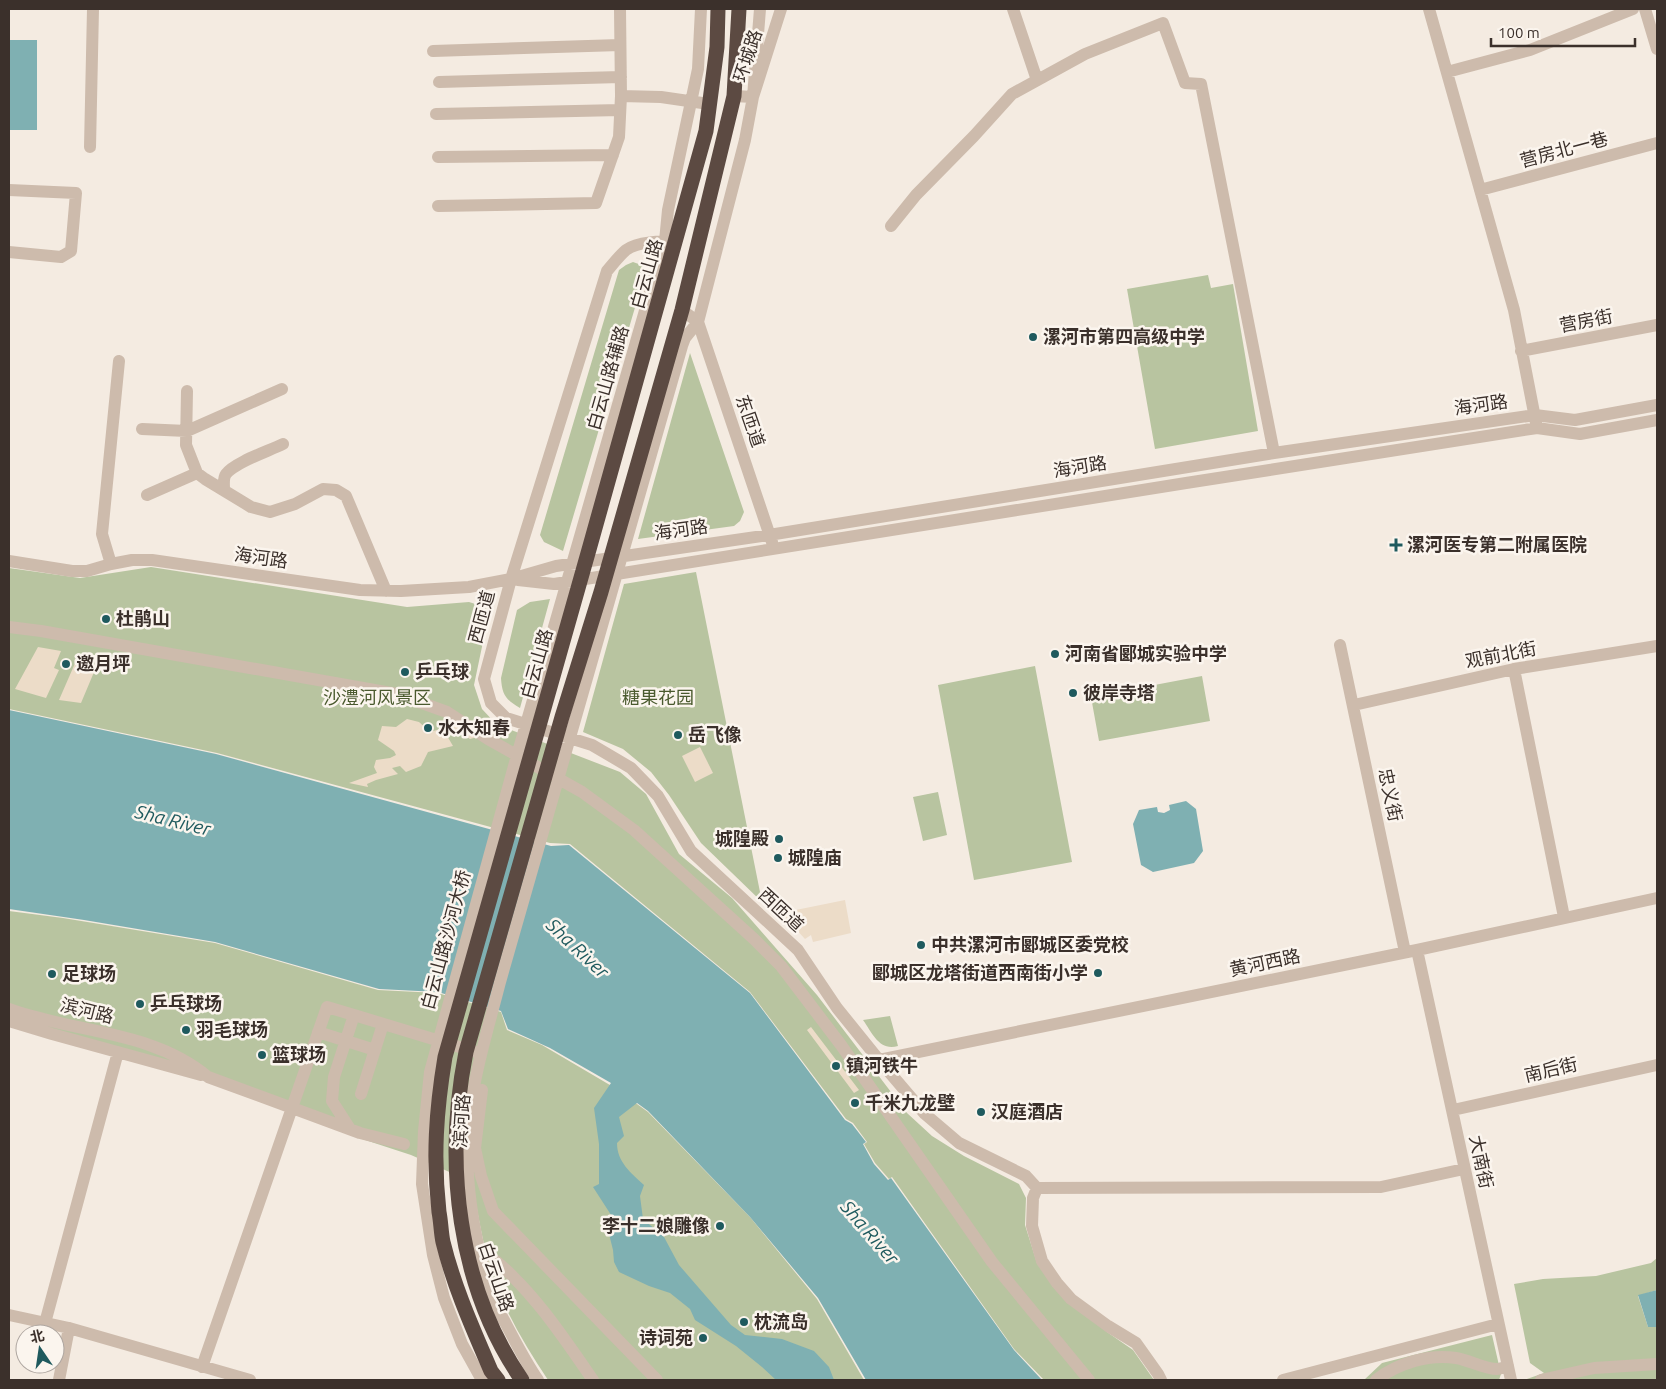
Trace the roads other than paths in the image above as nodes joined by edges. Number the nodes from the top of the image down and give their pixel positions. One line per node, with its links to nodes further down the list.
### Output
1 (93, 9): 27 (street)
2 (620, 9): 12 (street)
3 (701, 9): 22 (street)
4 (718, 9): 23 (highway, 白云山路)
5 (739, 9): 20 (highway)
6 (760, 9): 21 (street)
7 (782, 9): 21 (street, 环城路)
8 (1013, 9): 17 (street)
9 (1429, 9): 15 (street)
10 (1633, 9): 15 (street)
11 (1645, 9): 13 (street)
12 (620, 45): 14 (street); 16 (street)
13 (1657, 49)
14 (433, 50)
15 (1447, 72): 31 (street)
16 (620, 77): 18 (street); 19 (street)
17 (1036, 80): 33 (street); 50 (street)
18 (439, 82)
19 (621, 96): 22 (street); 24 (street)
20 (734, 96): 21 (street, 环城路); 36 (highway)
21 (753, 96): 37 (street)
22 (691, 102): 23 (street); 34 (street)
23 (709, 104): 34 (highway, 白云山路)
24 (620, 110): 25 (street); 28 (street)
25 (436, 114)
26 (1657, 143): 31 (street, 营房北一巷)
27 (90, 147)
28 (612, 155): 29 (street); 32 (street)
29 (438, 157)
30 (9, 190): 35 (street)
31 (1480, 190): 39 (street)
32 (438, 206)
33 (891, 226)
34 (670, 242): 59 (street, 西匝道); 66 (highway, 白云山路)
35 (9, 252)
36 (682, 310): 37 (street); 55 (highway)
37 (698, 322): 54 (street, 东匝道); 55 (street)
38 (1657, 325): 39 (street, 营房街)
39 (1521, 351): 44 (street)
40 (120, 361): 58 (street)
41 (282, 389): 48 (street)
42 (187, 391): 48 (street)
43 (1657, 406): 44 (street, 海河路)
44 (1534, 415): 46 (street); 50 (street, 海河路)
45 (1657, 420): 46 (street, 海河路)
46 (1538, 428): 56 (street, 海河路)
47 (142, 429): 48 (street)
48 (187, 431): 51 (street)
49 (283, 444): 52 (street)
50 (1274, 453): 54 (street, 海河路)
51 (197, 473): 52 (street); 53 (street)
52 (224, 489): 60 (street)
53 (147, 494)
54 (769, 535): 56 (street, 东匝道); 59 (street, 海河路)
55 (620, 544): 87 (highway)
56 (774, 550): 59 (street, 海河路)
57 (9, 561): 58 (street, 海河路)
58 (111, 564): 60 (street, 海河路)
59 (510, 579): 60 (street, 海河路); 78 (street, 西匝道)
60 (386, 591)
61 (9, 627): 106 (street)
62 (1340, 644): 65 (street, 忠义街)
63 (1657, 646): 64 (street, 观前北街)
64 (1514, 669): 65 (street, 观前北街); 68 (street)
65 (1354, 705): 69 (street, 忠义街)
66 (536, 712): 88 (highway, 白云山路沙河大桥)
67 (1657, 898): 68 (street, 黄河西路)
68 (1564, 917): 69 (street, 黄河西路)
69 (1411, 951): 78 (street, 黄河西路); 83 (street, 大南街)
70 (9, 1009): 80 (street, 滨河路)
71 (354, 1015): 73 (street, 滨河路); 74 (street, 滨河路); 75 (street)
72 (9, 1021): 77 (street)
73 (383, 1024): 76 (street); 105 (street, 滨河路)
74 (318, 1032): 75 (street); 82 (street)
75 (346, 1041): 76 (street); 84 (street)
76 (375, 1050): 81 (street)
77 (118, 1052): 80 (street); 92 (street)
78 (879, 1060): 89 (street, 西匝道)
79 (1657, 1065): 83 (street, 南后街)
80 (208, 1077): 82 (street, 滨河路)
81 (361, 1094)
82 (292, 1108): 84 (street, 滨河路); 96 (street)
83 (1453, 1110): 86 (street, 大南街)
84 (350, 1129): 85 (street, 滨河路)
85 (404, 1144)
86 (1464, 1169): 89 (street); 93 (street, 大南街)
87 (463, 1179): 102 (highway, 白云山路); 103 (street)
88 (429, 1183): 100 (street); 101 (highway)
89 (1037, 1188): 107 (street)
90 (496, 1261): 104 (street)
91 (9, 1316): 92 (street)
92 (45, 1323): 94 (street)
93 (1498, 1324): 97 (street, 大南街); 108 (street)
94 (69, 1328): 96 (street); 98 (street)
95 (1657, 1364): 111 (street)
96 (202, 1366): 99 (street)
97 (1508, 1366): 109 (street); 110 (street, 大南街)
98 (59, 1380)
99 (250, 1380)
100 (482, 1380)
101 (498, 1380)
102 (522, 1380)
103 (538, 1380)
104 (593, 1380)
105 (657, 1380)
106 (1089, 1380)
107 (1161, 1380)
108 (1284, 1380)
109 (1376, 1380)
110 (1512, 1380)
111 (1541, 1380)

